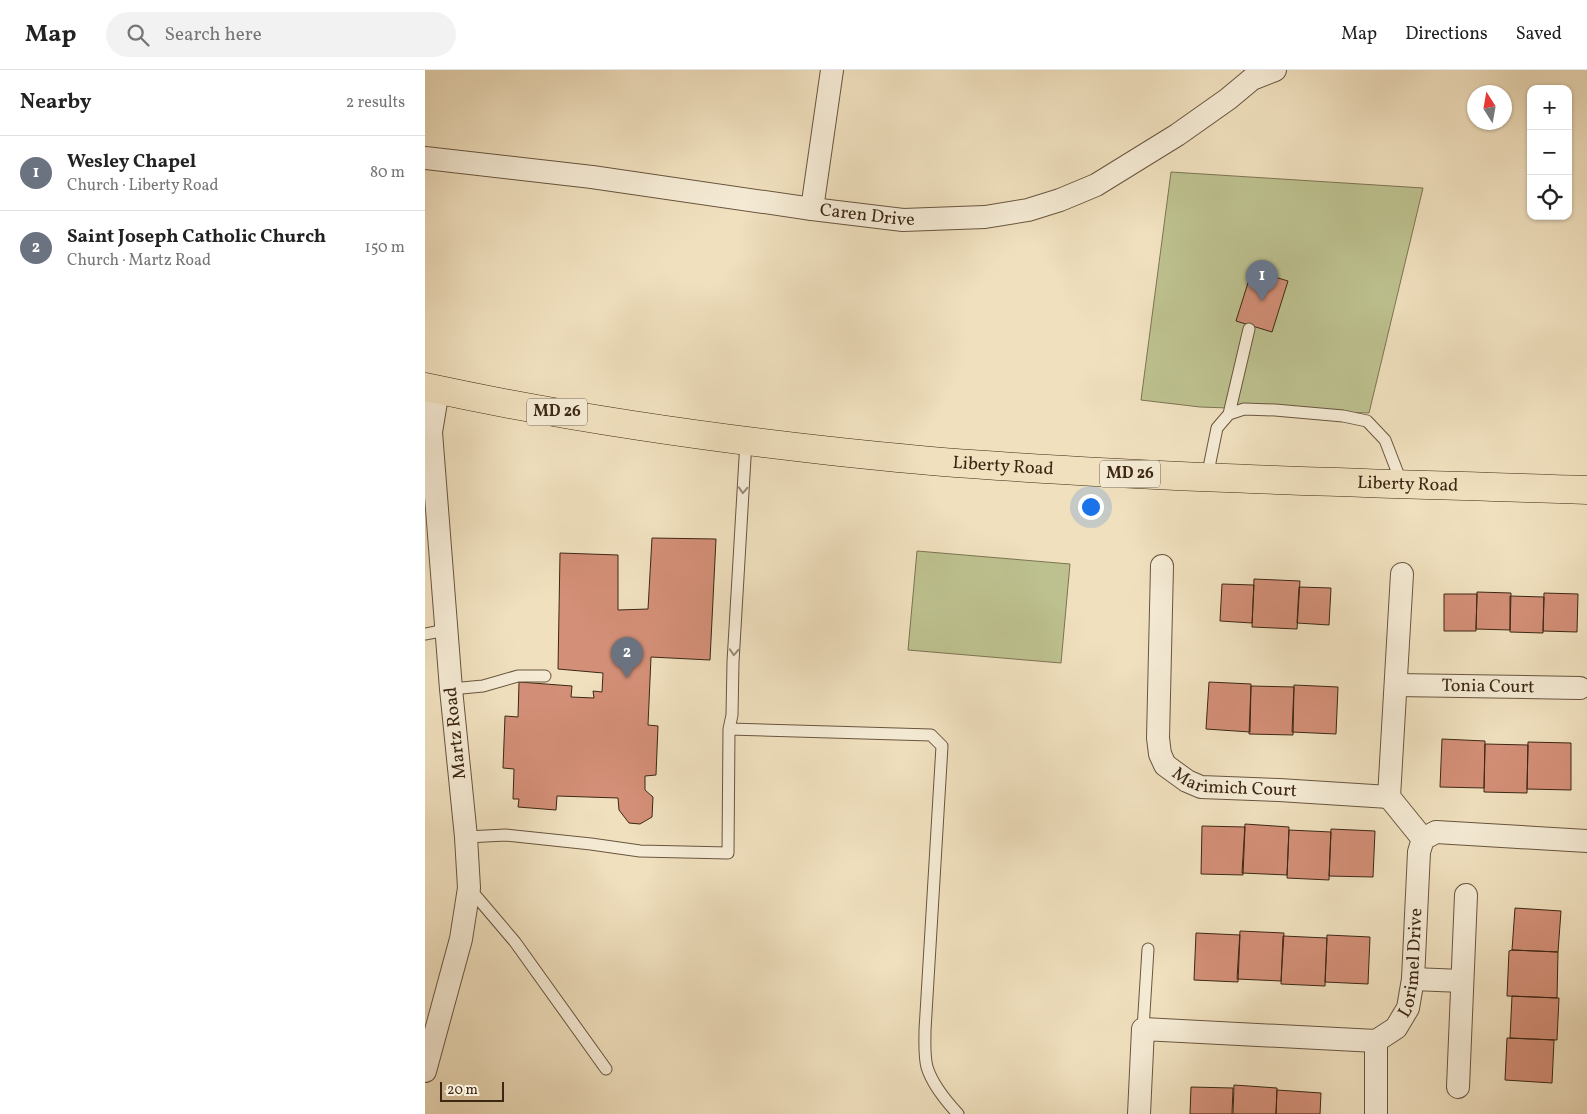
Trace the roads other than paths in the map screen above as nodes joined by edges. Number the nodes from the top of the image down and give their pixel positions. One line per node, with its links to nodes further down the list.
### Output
1 (832, 70): 5 (street)
2 (1275, 70): 3 (street, Caren Drive)
3 (1250, 74): 5 (street, Caren Drive)
4 (425, 158): 5 (street, Caren Drive)
5 (812, 209)
6 (1249, 329): 8 (lane)
7 (432, 389): 9 (main road, Liberty Road / MD 26); 15 (street, Martz Road)
8 (1229, 414): 10 (lane); 11 (lane)
9 (747, 441): 10 (main road, Liberty Road / MD 26); 20 (lane, one-way to 20)
10 (1207, 478): 11 (main road, Liberty Road / MD 26)
11 (1402, 484): 12 (main road, Liberty Road / MD 26)
12 (1587, 490)
13 (1162, 566): 21 (street, Marimich Court)
14 (1402, 574): 17 (street)
15 (436, 632): 19 (street, Martz Road)
16 (545, 676): 19 (lane)
17 (1396, 686): 18 (street, Tonia Court); 21 (street)
18 (1580, 688)
19 (451, 689): 22 (street, Martz Road)
20 (729, 729): 22 (lane); 35 (lane)
21 (1389, 797): 23 (street)
22 (466, 837): 25 (street, Martz Road)
23 (1423, 838): 24 (street); 28 (street, Lorimel Drive)
24 (1587, 841)
25 (469, 888): 32 (lane); 33 (street, Martz Road)
26 (1466, 895): 29 (street)
27 (1148, 949): 30 (lane)
28 (1413, 979): 29 (street); 31 (street, Lorimel Drive)
29 (1462, 981): 34 (street)
30 (1143, 1029): 31 (street); 36 (street)
31 (1376, 1041): 37 (street)
32 (606, 1069)
33 (425, 1071)
34 (1458, 1087)
35 (958, 1114)
36 (1139, 1114)
37 (1375, 1114)

